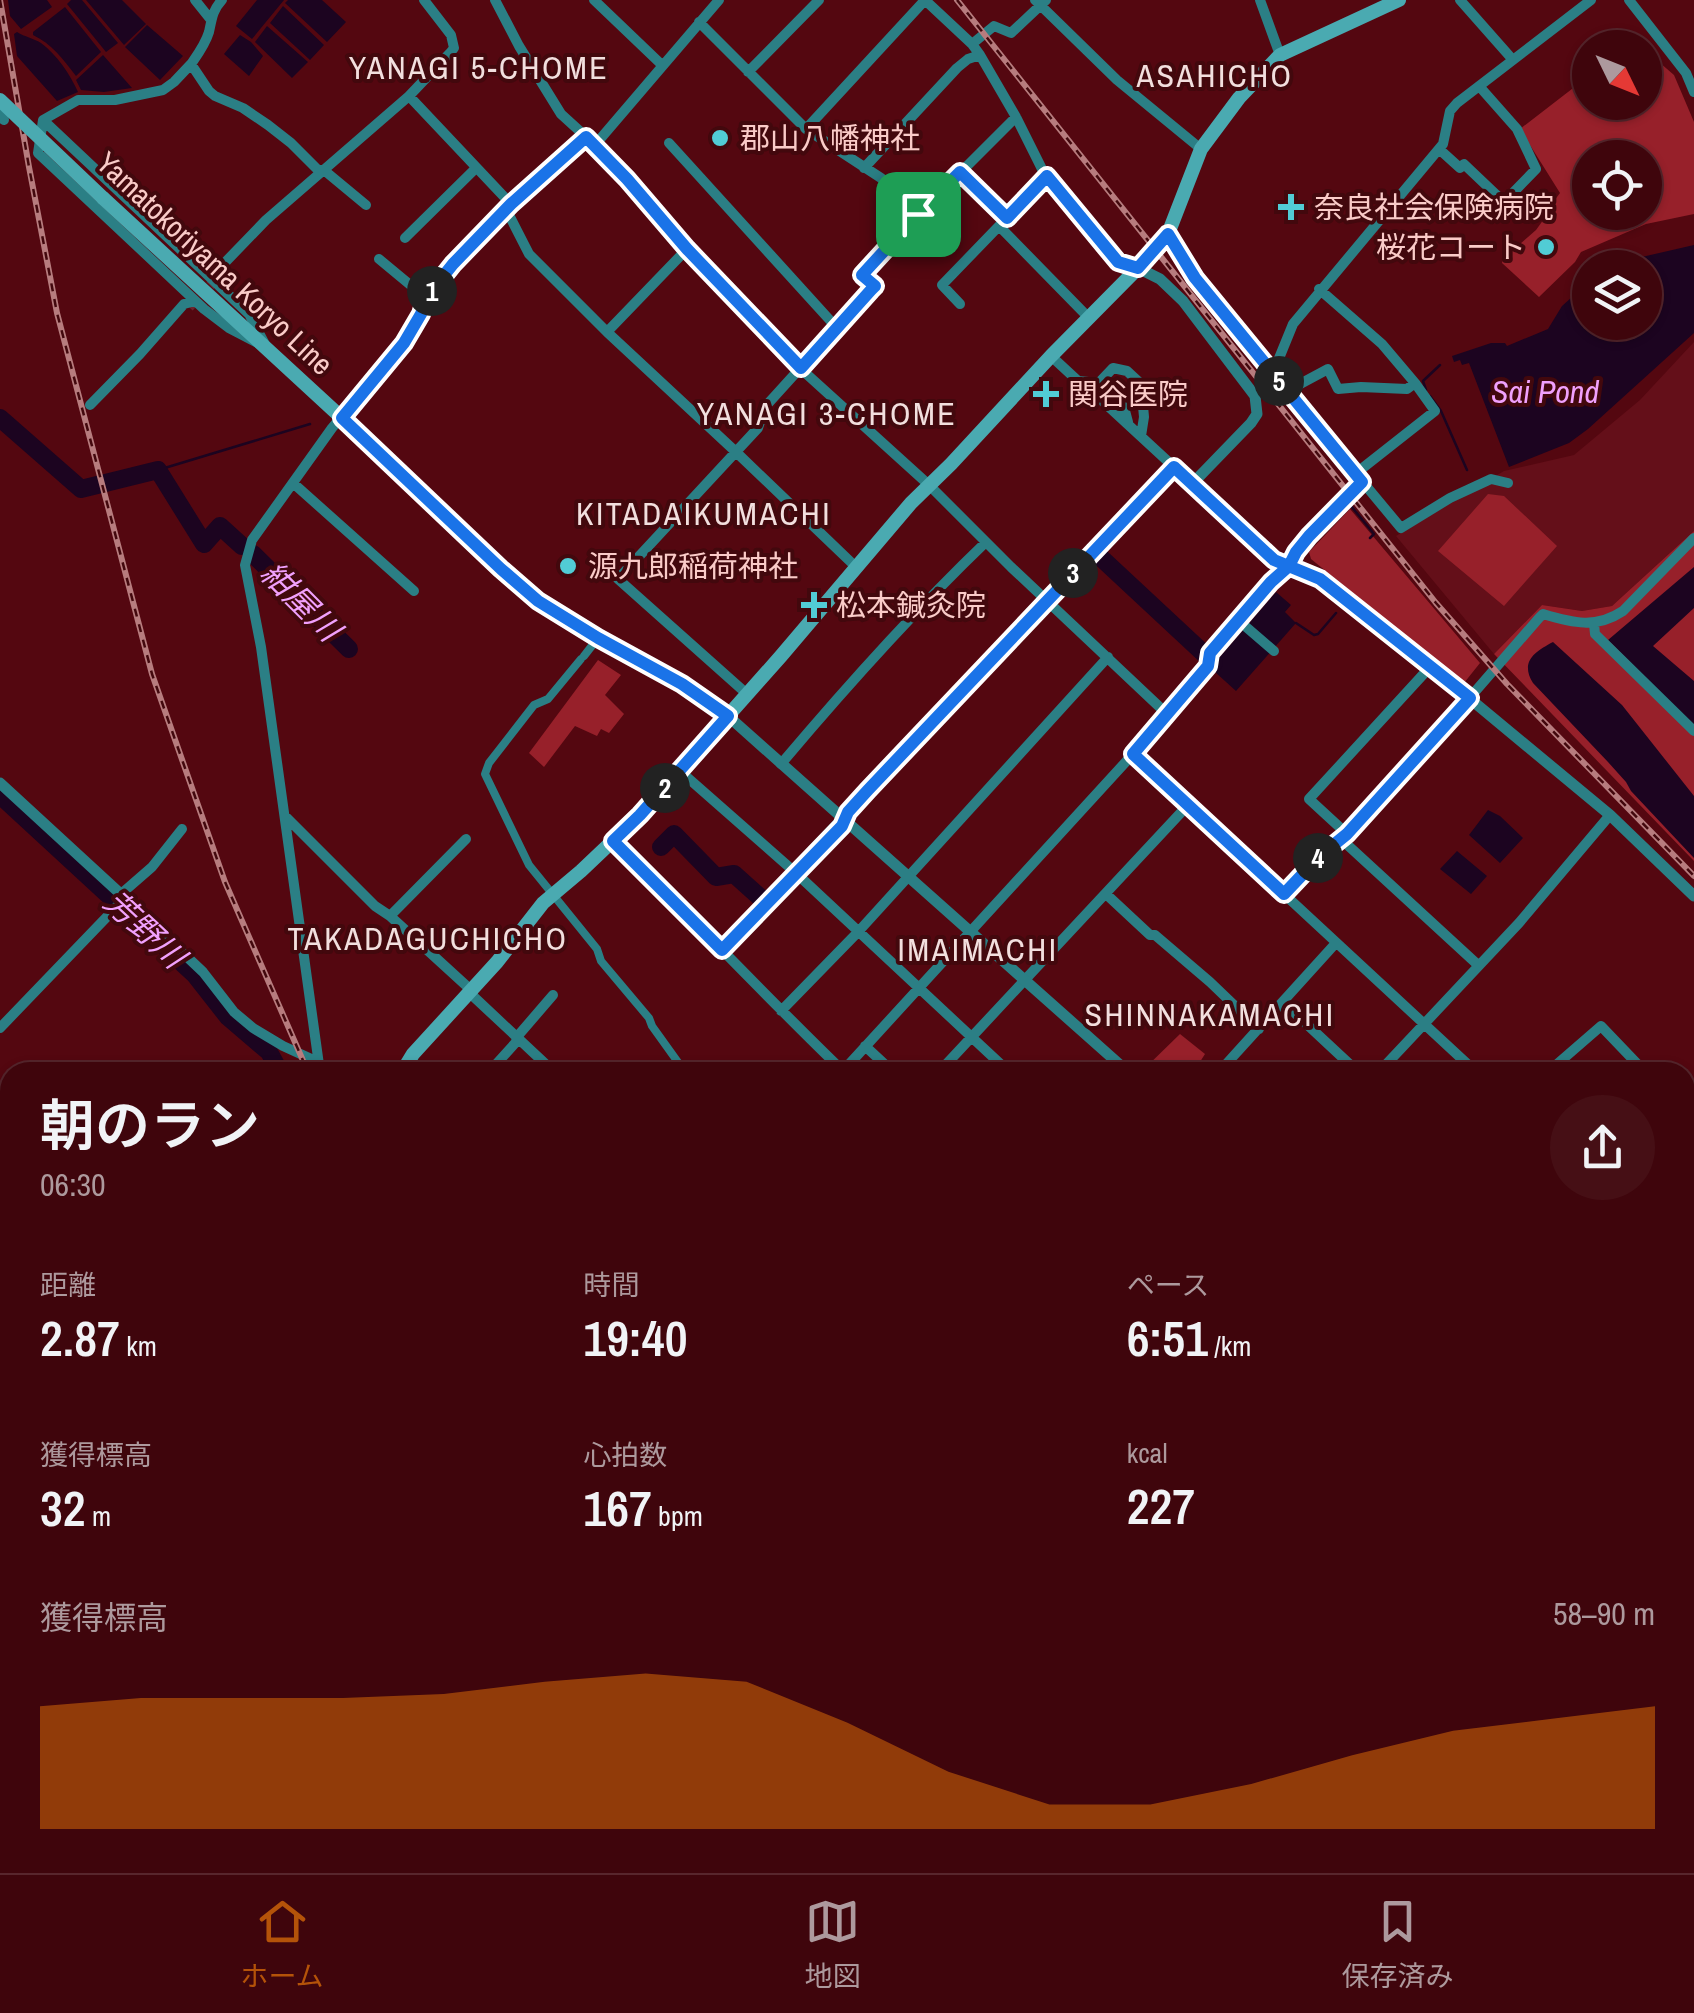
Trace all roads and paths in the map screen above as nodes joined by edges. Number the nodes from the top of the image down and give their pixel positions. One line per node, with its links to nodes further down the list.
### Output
1 (195, 0): 16 (street)
2 (222, 0): 16 (street)
3 (424, 0): 27 (street)
4 (495, 0): 33 (street)
5 (594, 0): 23 (street)
6 (720, 0): 17 (street)
7 (818, 0): 24 (street)
8 (925, 0): 18 (street); 32 (street)
9 (1260, 0): 20 (street)
10 (1399, 0): 15 (main road)
11 (1460, 0): 21 (street)
12 (1591, 0): 21 (street)
13 (1629, 0): 26 (street)
14 (1041, 2): 18 (street); 35 (street)
15 (1375, 5): 20 (main road)
16 (211, 20): 22 (street)
17 (699, 22): 23 (street); 24 (street)
18 (972, 44): 19 (street)
19 (980, 55): 30 (street); 38 (street)
20 (1280, 55): 35 (main road)
21 (1513, 60): 25 (street)
22 (191, 64): 31 (street); 39 (street)
23 (662, 64): 33 (street)
24 (748, 72): 32 (street)
25 (1479, 86): 36 (street); 36 (street)
26 (1694, 92)
27 (409, 96): 37 (street); 39 (street)
28 (0, 100): 29 (street); 59 (main road, Yamatokoriyama Koryo Line, bridge)
29 (0, 117)
30 (1016, 117): 40 (street); 41 (street)
31 (42, 120): 51 (street); 54 (street)
32 (806, 129): 38 (street)
33 (591, 141): 43 (street); 48 (street)
34 (669, 143): 57 (street)
35 (1201, 149): 46 (main road)
36 (1439, 149): 52 (street)
37 (476, 168): 43 (street); 47 (street)
38 (864, 168): 44 (street)
39 (325, 171): 42 (street); 51 (street)
40 (960, 172): 44 (street); 45 (street)
41 (1047, 176): 45 (street); 50 (street)
42 (366, 204)
43 (509, 207): 53 (street); 58 (street)
44 (918, 214): 57 (street)
45 (1003, 222): 55 (street); 56 (street)
46 (1168, 234): 50 (main road); 62 (street)
47 (405, 238)
48 (687, 249): 58 (street); 61 (street)
49 (378, 259): 53 (street)
50 (1138, 268): 56 (main road); 74 (street)
51 (217, 275): 59 (street)
52 (1320, 290): 62 (street); 64 (street)
53 (426, 298): 67 (street)
54 (192, 304): 59 (street); 66 (street)
55 (960, 304)
56 (1088, 317): 60 (main road)
57 (837, 328): 61 (street)
58 (607, 332): 69 (street)
59 (267, 348): 67 (main road, Yamatokoriyama Koryo Line)
60 (1051, 356): 63 (street); 75 (main road)
61 (801, 368): 69 (street); 75 (street)
62 (1273, 374): 65 (street)
63 (1099, 383): 68 (street); 68 (street)
64 (1416, 383): 65 (street); 71 (street)
65 (1287, 391): 71 (street)
66 (90, 405)
67 (342, 418): 72 (street); 84 (main road, Yamatokoriyama Koryo Line)
68 (1141, 436): 70 (street)
69 (736, 452): 79 (street); 88 (street)
70 (1174, 467): 74 (street); 81 (street)
71 (1359, 478): 73 (street); 78 (street)
72 (293, 483): 80 (street); 99 (street)
73 (1508, 483)
74 (1192, 484): 78 (street)
75 (928, 485): 77 (street); 79 (main road)
76 (1694, 538): 83 (street)
77 (986, 542): 81 (street); 94 (street)
78 (1289, 566): 82 (street); 87 (street)
79 (856, 568): 88 (main road)
80 (414, 591)
81 (1046, 600): 86 (street); 100 (street)
82 (1238, 620): 85 (street); 90 (street)
83 (1594, 624): 89 (street); 92 (street)
84 (598, 638): 91 (main road, Yamatokoriyama Koryo Line); 107 (street)
85 (1274, 650)
86 (1108, 657): 90 (street); 106 (street)
87 (1430, 667): 89 (street); 102 (street)
88 (747, 694): 91 (main road)
89 (1470, 698): 98 (street); 102 (street)
90 (1167, 714): 93 (street)
91 (728, 716): 94 (street); 95 (main road)
92 (1694, 731)
93 (1133, 754): 97 (street); 113 (street)
94 (782, 764): 100 (street)
95 (680, 771): 104 (main road); 105 (street)
96 (0, 783): 110 (street)
97 (1188, 805): 108 (street); 109 (street)
98 (1610, 815): 111 (street); 117 (street)
99 (284, 816): 112 (street); 132 (street)
100 (845, 820): 105 (street); 106 (street)
101 (182, 829): 110 (street)
102 (1344, 836): 109 (street); 117 (street)
103 (466, 839): 112 (street)
104 (613, 841): 107 (main road); 116 (street)
105 (795, 873): 114 (street); 116 (street)
106 (908, 874): 113 (street); 114 (street)
107 (554, 894): 119 (main road); 136 (street)
108 (1106, 894): 118 (street); 126 (street)
109 (1284, 894): 115 (street)
110 (123, 896): 125 (street); 131 (street)
111 (1694, 896)
112 (390, 916): 119 (street)
113 (971, 931): 118 (street); 120 (street)
114 (858, 932): 120 (street); 123 (street)
115 (1335, 944): 122 (street); 124 (street)
116 (722, 950): 123 (street)
117 (1478, 964): 124 (street)
118 (1025, 980): 127 (street); 142 (street)
119 (471, 990): 128 (street); 133 (main road)
120 (919, 990): 127 (street); 129 (street)
121 (553, 996): 128 (street)
122 (1284, 1003): 126 (street); 144 (street)
123 (781, 1011): 137 (street)
124 (1423, 1025): 145 (street); 146 (street)
125 (0, 1028)
126 (1259, 1029): 130 (street)
127 (970, 1038): 140 (street); 141 (street)
128 (517, 1039): 134 (street); 135 (street)
129 (866, 1046): 138 (street); 139 (street)
130 (1230, 1060): 143 (street)
131 (311, 1062)
132 (318, 1062)
133 (412, 1062)
134 (497, 1062)
135 (543, 1062)
136 (678, 1062)
137 (833, 1062)
138 (852, 1062)
139 (883, 1062)
140 (948, 1062)
141 (998, 1062)
142 (1117, 1062)
143 (1232, 1062)
144 (1347, 1062)
145 (1388, 1062)
146 (1465, 1062)
147 (1559, 1062): 148 (street)
148 (1636, 1062)

